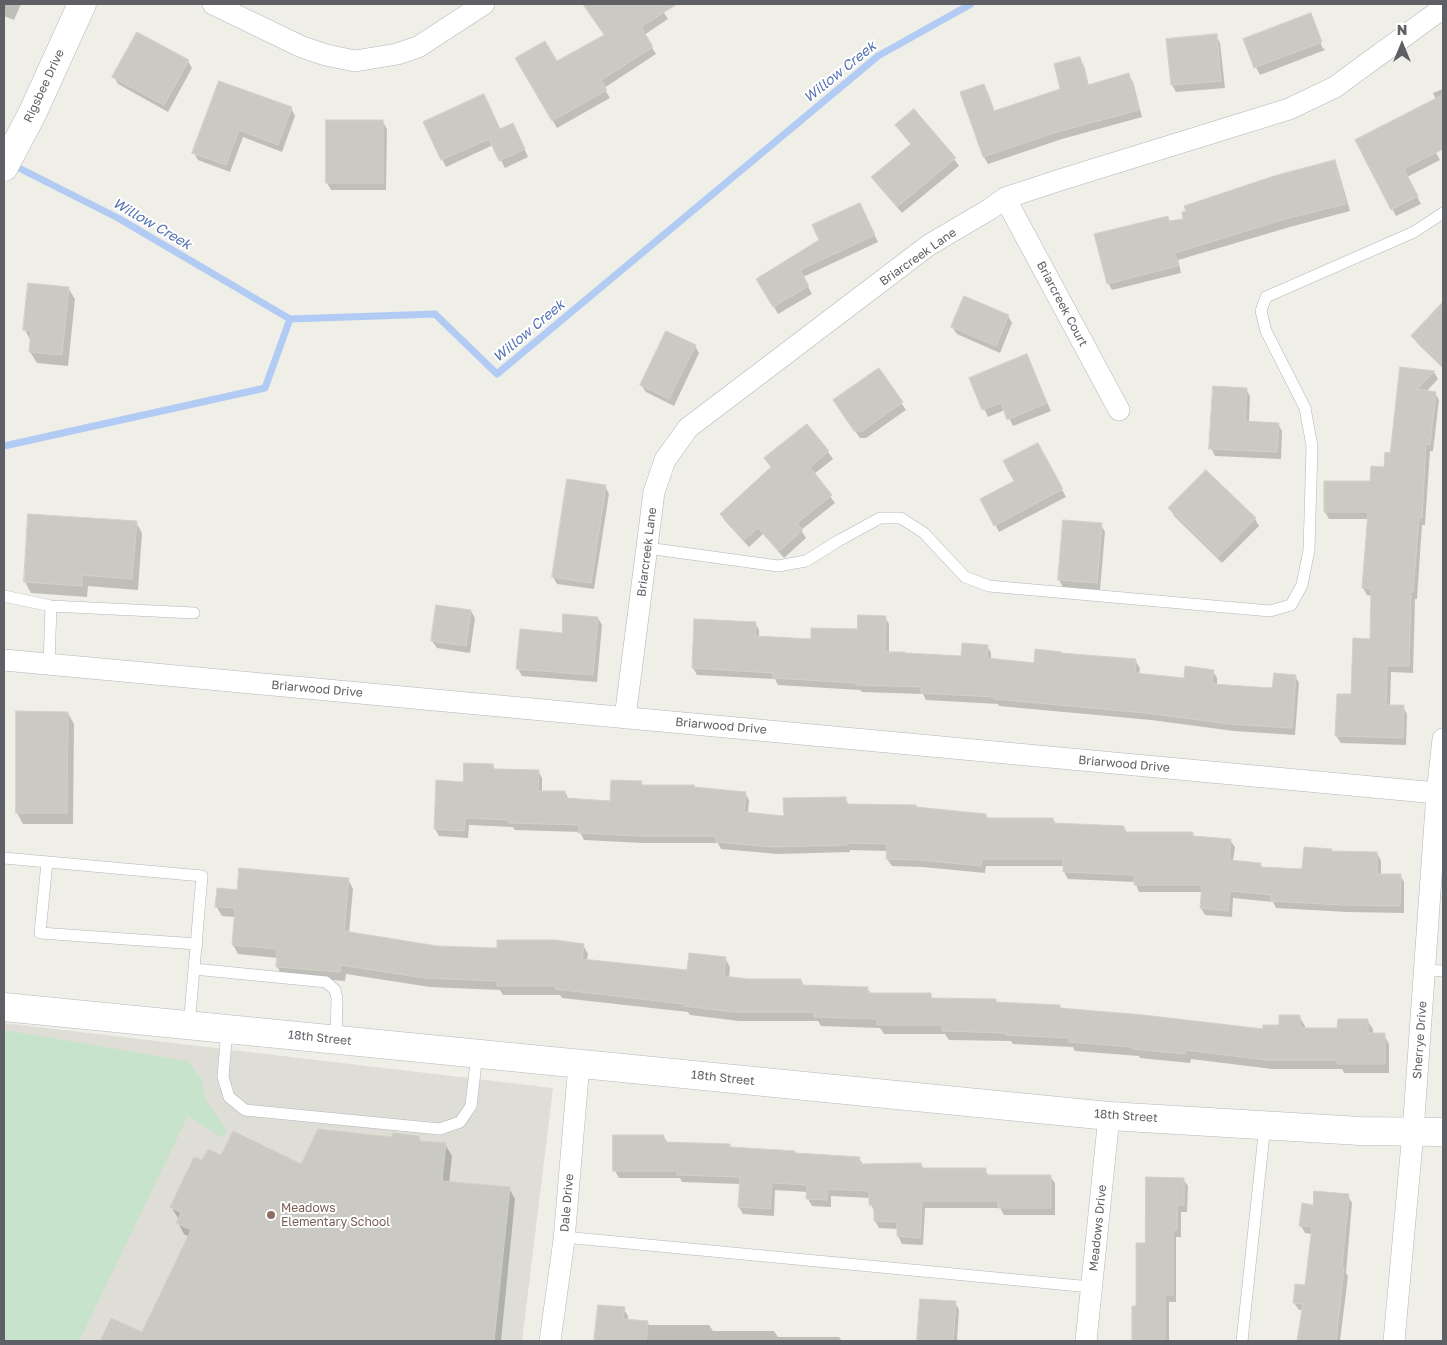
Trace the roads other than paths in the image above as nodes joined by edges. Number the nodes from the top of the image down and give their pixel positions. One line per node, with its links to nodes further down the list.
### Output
1 (82, 4): 5 (street, Rigsbee Drive)
2 (213, 4): 3 (street)
3 (484, 4)
4 (1443, 8): 6 (street, Briarcreek Lane)
5 (4, 168)
6 (1006, 198): 8 (street, Briarcreek Court); 9 (street, Briarcreek Lane)
7 (1443, 214): 9 (lane)
8 (1119, 410)
9 (647, 548): 15 (street, Briarcreek Lane)
10 (4, 596): 11 (lane)
11 (51, 606): 12 (lane); 14 (lane)
12 (194, 613)
13 (4, 660): 14 (street, Briarwood Drive)
14 (49, 664): 15 (street, Briarwood Drive)
15 (625, 718): 17 (street, Briarwood Drive)
16 (1443, 739): 17 (street, Sherrye Drive)
17 (1437, 793): 22 (street, Sherrye Drive)
18 (4, 858): 19 (lane)
19 (47, 862): 20 (lane); 20 (lane)
20 (197, 944): 21 (lane)
21 (194, 969): 24 (lane); 26 (lane)
22 (1434, 971): 31 (street, Sherrye Drive)
23 (4, 1007): 24 (street, 18th Street)
24 (189, 1026): 25 (street, 18th Street)
25 (227, 1030): 26 (street, 18th Street); 27 (lane)
26 (336, 1040): 27 (street, 18th Street)
27 (477, 1054): 28 (street, 18th Street)
28 (580, 1064): 29 (street, 18th Street); 33 (street, Dale Drive)
29 (1109, 1116): 30 (street, 18th Street); 34 (street, Meadows Drive)
30 (1265, 1125): 31 (street, 18th Street); 37 (lane)
31 (1413, 1132): 32 (street, 18th Street); 38 (street, Sherrye Drive)
32 (1443, 1132)
33 (564, 1237): 34 (lane); 35 (street, Dale Drive)
34 (1092, 1287): 36 (street, Meadows Drive)
35 (550, 1341)
36 (1086, 1341)
37 (1242, 1341)
38 (1394, 1341)

